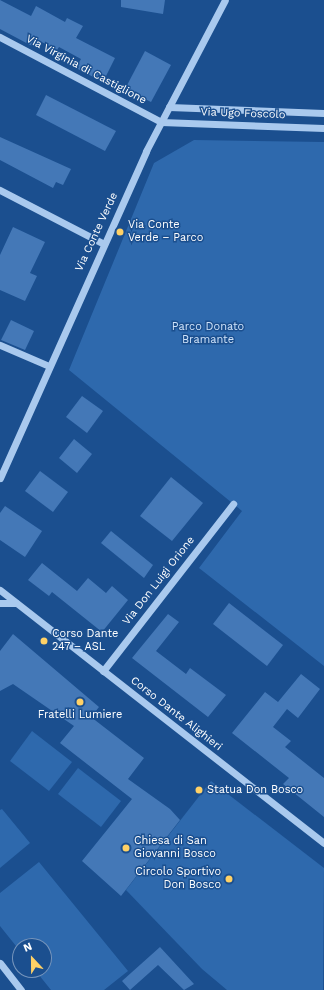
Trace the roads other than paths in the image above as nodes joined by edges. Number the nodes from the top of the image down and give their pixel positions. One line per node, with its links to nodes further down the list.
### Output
1 (225, 0): 3 (street, Via Conte Verde)
2 (0, 37): 5 (street, Via Virginia di Castiglione)
3 (169, 107): 4 (street, Via Ugo Foscolo); 5 (street, Via Conte Verde)
4 (324, 113)
5 (161, 122): 6 (street, Via Ugo Foscolo); 8 (street, Via Conte Verde)
6 (324, 128)
7 (0, 190): 8 (street)
8 (104, 244): 10 (street, Via Conte Verde)
9 (0, 345): 10 (street)
10 (49, 366): 11 (street, Via Conte Verde)
11 (0, 478)
12 (233, 504): 16 (street, Via Don Luigi Orione)
13 (0, 590): 15 (street, Corso Dante Alighieri)
14 (0, 603): 15 (street)
15 (16, 603): 16 (street, Corso Dante Alighieri)
16 (103, 671): 17 (street, Corso Dante Alighieri)
17 (324, 843)
18 (0, 963): 19 (street)
19 (21, 990)

